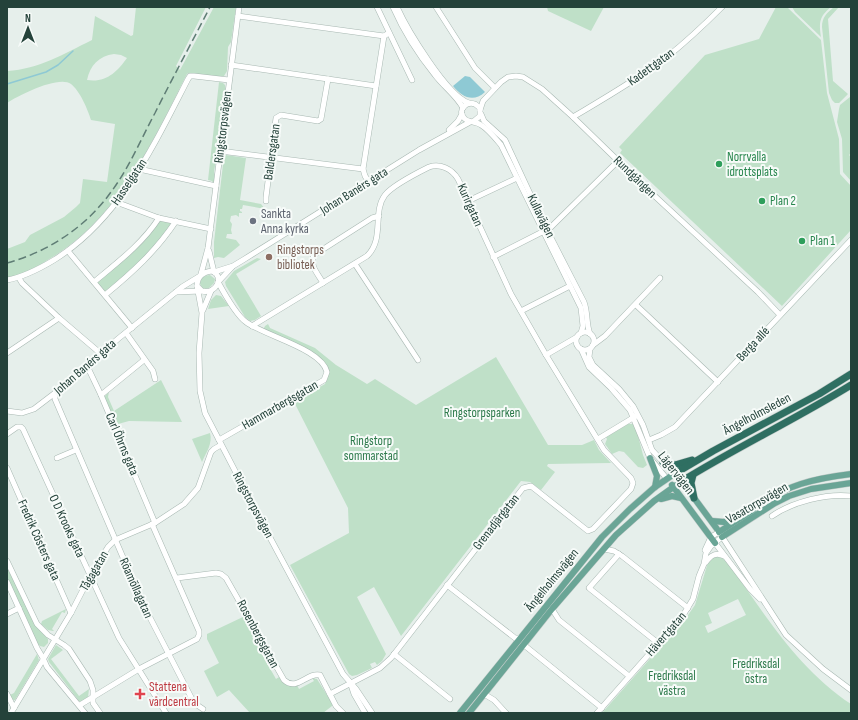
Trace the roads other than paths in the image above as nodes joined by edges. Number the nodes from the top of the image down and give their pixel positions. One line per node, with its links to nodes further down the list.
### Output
1 (239, 7): 7 (street, Ringstorpsvägen)
2 (377, 7): 8 (street)
3 (392, 7): 18 (street)
4 (396, 7): 17 (street)
5 (436, 7): 15 (street)
6 (722, 7): 20 (street, Kadettgatan)
7 (238, 16): 9 (street); 10 (street, Ringstorpsvägen)
8 (389, 33): 9 (street); 13 (street)
9 (384, 36): 14 (street)
10 (230, 65): 11 (street); 12 (street, Ringstorpsvägen)
11 (328, 79): 14 (street); 24 (street, Baldersgatan)
12 (228, 80): 23 (street, Ringstorpsvägen); 26 (street, Hasselgatan)
13 (412, 80)
14 (376, 86): 27 (street)
15 (495, 88): 16 (street, Rundgången); 20 (street, Rundgången)
16 (483, 101): 17 (street, Rundgången); 19 (street, Rundgången)
17 (472, 103): 18 (street); 19 (street)
18 (462, 111): 21 (street); 22 (street, Johan Banérs gata)
19 (480, 112): 21 (street); 38 (street, Kullavägen)
20 (573, 117): 25 (street, Rundgången)
21 (472, 121): 22 (street, Johan Banérs gata); 28 (street, Kullavägen)
22 (435, 141): 29 (street, Johan Banérs gata)
23 (220, 151): 24 (street); 30 (street, Ringstorpsvägen)
24 (270, 157): 27 (street); 31 (street, Baldersgatan)
25 (618, 161): 38 (street); 64 (street, Rundgången)
26 (139, 169): 30 (street); 33 (street, Hasselgatan)
27 (363, 170): 29 (street)
28 (517, 178): 32 (street); 38 (street, Kullavägen)
29 (369, 182): 44 (street, Johan Banérs gata)
30 (216, 186): 37 (street, Ringstorpsvägen)
31 (266, 201)
32 (468, 201): 34 (street, Kurirgatan); 42 (street, Kurirgatan)
33 (116, 202): 35 (street); 41 (street, Hasselgatan)
34 (379, 216): 43 (street, Kurirgatan); 52 (street)
35 (159, 218): 36 (street); 51 (street)
36 (176, 221): 37 (street); 58 (street)
37 (211, 229): 40 (street, Ringstorpsvägen)
38 (545, 231): 42 (street); 53 (street, Kullavägen); 66 (street, Kullavägen)
39 (851, 240): 64 (street, Berga allé)
40 (208, 248): 45 (street, Ringstorpsvägen); 46 (street, Ringstorpsvägen)
41 (68, 251): 47 (street, Hasselgatan); 51 (street)
42 (493, 256): 62 (street, Kurirgatan)
43 (355, 264): 52 (street, Kurirgatan); 80 (street)
44 (233, 266): 45 (street, Johan Banérs gata); 50 (street, Johan Banérs gata)
45 (214, 272): 46 (street); 50 (street)
46 (201, 275): 54 (street); 56 (street, Johan Banérs gata)
47 (19, 278): 49 (street, Hasselgatan); 65 (street)
48 (660, 278): 61 (street)
49 (7, 280)
50 (218, 281): 55 (street); 59 (street, Hammarbergsgatan)
51 (94, 282): 58 (street)
52 (323, 283): 67 (street, Kurirgatan)
53 (570, 286): 62 (street); 66 (street, Kullavägen)
54 (199, 290): 55 (street); 57 (street); 60 (street, Ringstorpsvägen)
55 (212, 291): 59 (street); 63 (street, Ringstorpsvägen)
56 (176, 292): 57 (street); 68 (street, Johan Banérs gata)
57 (192, 292): 60 (street)
58 (105, 295): 68 (street)
59 (227, 296): 67 (street, Hammarbergsgatan)
60 (200, 298): 63 (street, Ringstorpsvägen)
61 (636, 305): 72 (street); 84 (street)
62 (521, 311): 78 (street, Kurirgatan)
63 (202, 313): 93 (street, Ringstorpsvägen)
64 (780, 315): 84 (street, Berga allé)
65 (59, 318): 76 (street); 77 (street)
66 (585, 325): 70 (street); 71 (street)
67 (252, 326): 93 (street, Hammarbergsgatan)
68 (132, 328): 69 (street, Johan Banérs gata)
69 (126, 333): 77 (street, Johan Banérs gata); 79 (street)
70 (579, 335): 71 (street); 73 (street); 75 (street)
71 (591, 335): 72 (street); 74 (street)
72 (605, 336): 74 (street)
73 (566, 343): 75 (street); 78 (street)
74 (592, 347): 75 (street); 89 (street, Lägervägen)
75 (580, 348): 89 (street, Lägervägen)
76 (7, 353)
77 (100, 354): 81 (street, Johan Banérs gata)
78 (546, 355): 91 (street, Kurirgatan)
79 (144, 360): 83 (street); 87 (street)
80 (418, 360)
81 (86, 366): 86 (street, Johan Banérs gata); 87 (street, Carl Öhrns gata)
82 (851, 374): 95 (highway, Ängelholmsleden)
83 (155, 379)
84 (718, 382): 92 (street, Berga allé)
85 (851, 385): 102 (highway, Ängelholmsleden)
86 (55, 393): 88 (street, Johan Banérs gata); 94 (street, Röamöllagatan)
87 (101, 395): 115 (street, Carl Öhrns gata)
88 (7, 411)
89 (636, 416): 91 (street); 92 (street, Lägervägen); 97 (street, Lägervägen)
90 (7, 434): 124 (street, O D Krooks gata)
91 (598, 439): 128 (street, Grenadjärgatan)
92 (649, 440): 98 (street, Lägervägen)
93 (220, 443): 115 (street, Tågagatan); 144 (street, Ringstorpsvägen)
94 (76, 450): 96 (street); 117 (street, Röamöllagatan)
95 (703, 457): 98 (highway); 100 (highway, Ängelholmsleden)
96 (57, 458)
97 (650, 458): 103 (street, Lägervägen); 106 (main road)
98 (663, 462): 100 (street, Lägervägen)
99 (7, 468): 133 (street, Fredrik Cösters gata)
100 (674, 474): 103 (main road, Ängelholmsvägen); 104 (main road, Lägervägen)
101 (851, 474): 112 (main road, Vasatorpsvägen)
102 (693, 475): 104 (highway, Ängelholmsleden); 110 (highway)
103 (667, 479): 106 (main road, Ängelholmsvägen); 107 (main road, Lägervägen)
104 (682, 482): 107 (main road, Ängelholmsvägen); 110 (main road, Lägervägen)
105 (851, 483): 116 (main road, Vasatorpsvägen)
106 (656, 487): 135 (main road, Ängelholmsvägen)
107 (673, 487): 109 (main road, Lägervägen); 111 (main road, Ängelholmsvägen)
108 (851, 496): 113 (street)
109 (681, 498): 111 (main road); 118 (main road, Lägervägen)
110 (694, 498): 114 (main road, Lägervägen)
111 (654, 501): 119 (main road, Ängelholmsvägen)
112 (755, 506): 114 (main road); 116 (main road, Vasatorpsvägen)
113 (772, 516)
114 (712, 521): 116 (main road, Lägervägen)
115 (154, 523): 117 (street, Tågagatan); 126 (street, Carl Öhrns gata)
116 (720, 532): 118 (street); 129 (street, Lägervägen)
117 (115, 540): 124 (street, Tågagatan); 139 (street, Röamöllagatan)
118 (713, 540): 121 (street, Lägervägen); 123 (street, Hävertgatan); 125 (street)
119 (604, 550): 120 (street); 132 (main road, Ängelholmsvägen)
120 (619, 554): 131 (street); 137 (street)
121 (726, 557): 123 (street); 129 (street, Lägervägen)
122 (7, 561): 136 (street)
123 (704, 564): 125 (street, Hävertgatan)
124 (90, 576): 133 (street, Tågagatan); 142 (street, O D Krooks gata)
125 (699, 576): 131 (street, Hävertgatan)
126 (177, 578): 139 (street, Carl Öhrns gata); 147 (street, Rosenbergsgatan)
127 (7, 582): 130 (street)
128 (447, 585): 135 (street); 140 (street, Grenadjärgatan)
129 (765, 604): 145 (street, Lägervägen)
130 (20, 608): 134 (street); 141 (street)
131 (688, 608): 137 (street, Hävertgatan)
132 (552, 609): 138 (main road, Ängelholmsvägen); 143 (street)
133 (71, 613): 136 (street, Tågagatan)
134 (7, 614)
135 (516, 638): 162 (main road, Ängelholmsvägen)
136 (55, 639): 141 (street, Tågagatan); 149 (street)
137 (658, 643): 143 (street, Hävertgatan)
138 (524, 645): 148 (main road, Ängelholmsvägen); 153 (street)
139 (168, 654): 142 (street); 154 (street, Röamöllagatan)
140 (394, 654): 144 (street, Grenadjärgatan); 150 (street)
141 (43, 658): 151 (street); 152 (street, Tågagatan)
142 (139, 669): 149 (street); 158 (street, O D Krooks gata)
143 (629, 676): 153 (street, Hävertgatan)
144 (351, 684): 147 (street); 160 (street, Ringstorpsvägen); 161 (street, Ringstorpsvägen)
145 (851, 690)
146 (7, 694): 152 (street)
147 (330, 694): 159 (street, Rosenbergsgatan)
148 (484, 694): 163 (main road, Ängelholmsvägen); 164 (street)
149 (93, 697): 151 (street); 157 (street)
150 (450, 699)
151 (80, 705): 156 (street)
152 (14, 708): 155 (street, Tågagatan)
153 (602, 708): 165 (street, Hävertgatan)
154 (203, 709)
155 (11, 713)
156 (85, 713)
157 (100, 713)
158 (166, 713)
159 (343, 713)
160 (365, 713)
161 (372, 713)
162 (460, 713)
163 (469, 713)
164 (506, 713)
165 (597, 713)

